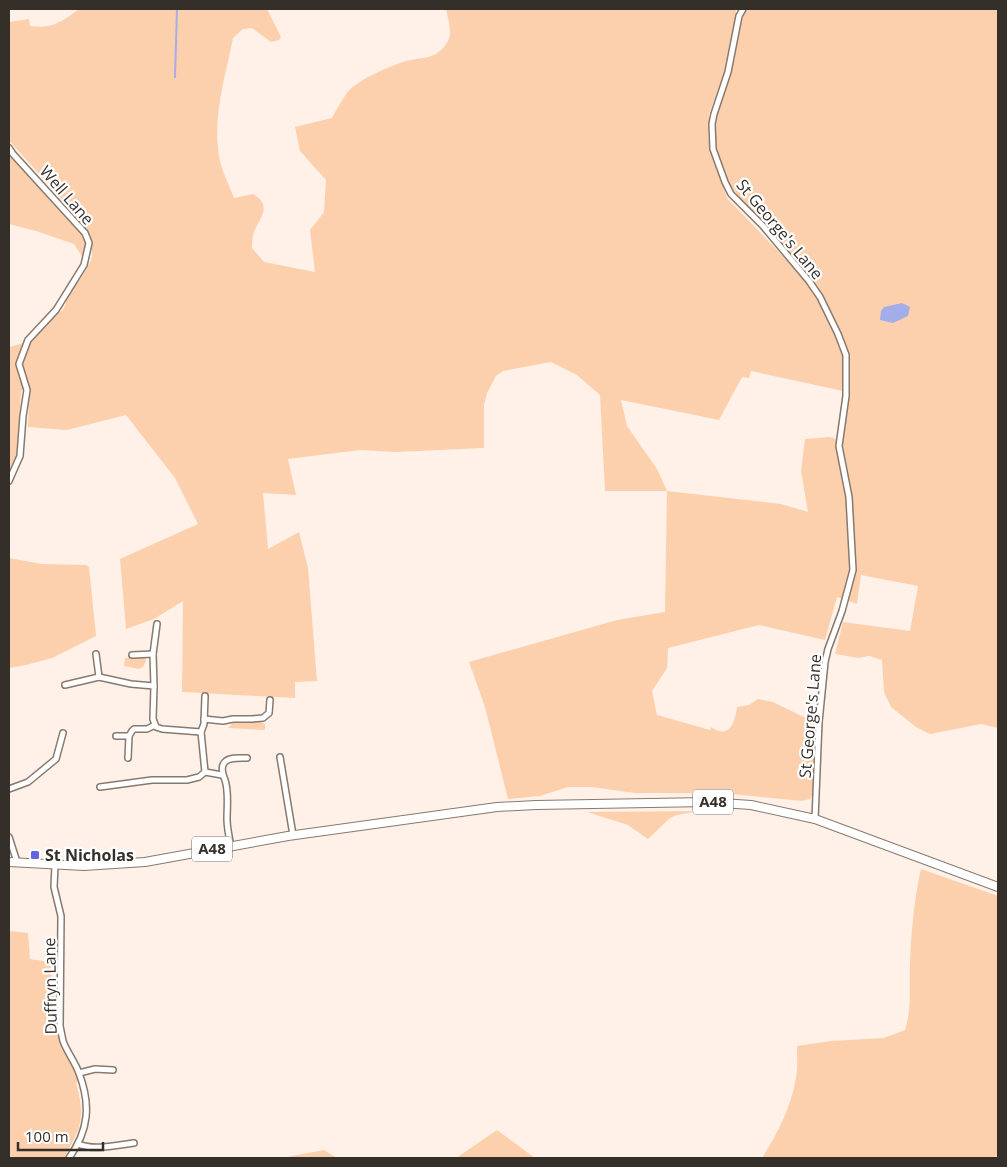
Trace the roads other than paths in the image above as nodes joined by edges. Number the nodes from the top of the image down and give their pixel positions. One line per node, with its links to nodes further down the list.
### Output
1 (743, 9): 26 (street, St George's Lane)
2 (9, 148): 3 (street, Well Lane)
3 (9, 481)
4 (157, 624): 6 (street)
5 (96, 654): 8 (street)
6 (153, 654): 7 (street); 10 (street)
7 (132, 655)
8 (100, 677): 9 (street); 10 (street)
9 (65, 685)
10 (154, 686): 14 (street)
11 (205, 696): 13 (street)
12 (270, 700): 13 (street)
13 (204, 719): 15 (street)
14 (155, 725): 15 (street); 18 (street)
15 (201, 732): 22 (street)
16 (63, 733): 25 (street)
17 (116, 736): 18 (street)
18 (129, 736): 20 (street)
19 (280, 757): 27 (street)
20 (128, 758)
21 (247, 758): 23 (street)
22 (204, 772): 23 (street); 24 (street)
23 (222, 775): 29 (street)
24 (100, 787)
25 (9, 789)
26 (815, 819): 27 (main road, A48); 32 (main road, A48)
27 (293, 835): 29 (main road, A48)
28 (9, 837): 30 (street)
29 (231, 846): 31 (main road, A48)
30 (13, 862): 31 (main road, A48)
31 (55, 865): 34 (street, Duffryn Lane)
32 (998, 887)
33 (113, 1070): 34 (street)
34 (79, 1073): 36 (street, Duffryn Lane)
35 (134, 1143): 36 (street)
36 (78, 1144): 37 (street, Duffryn Lane)
37 (71, 1158)

